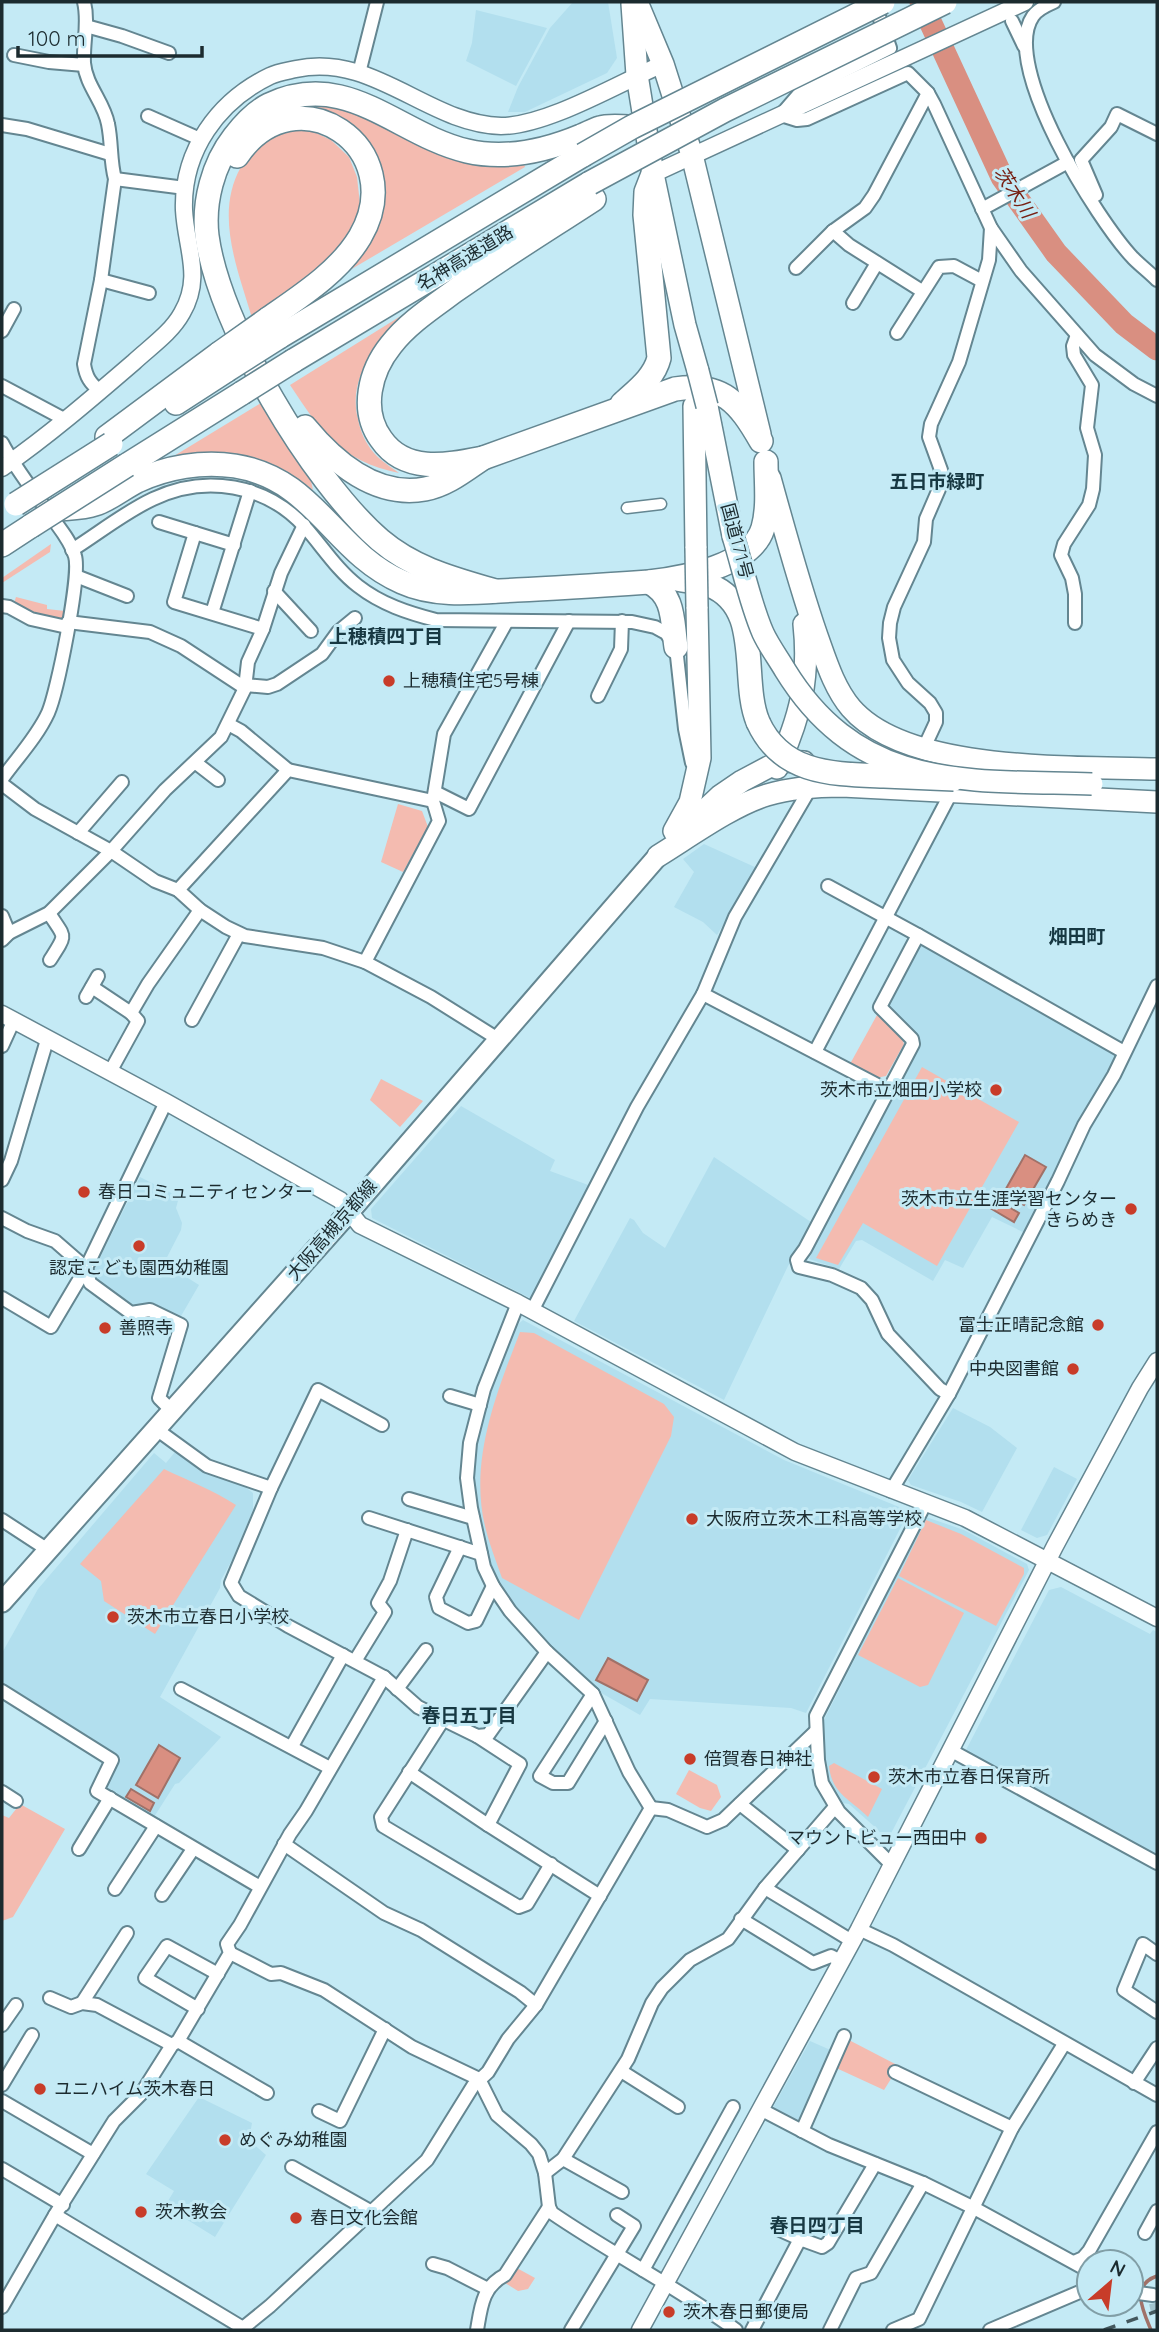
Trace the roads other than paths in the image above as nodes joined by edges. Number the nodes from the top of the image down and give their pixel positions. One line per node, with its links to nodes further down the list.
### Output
1 (83, 2): 10 (street)
2 (377, 2): 17 (street)
3 (635, 2): 14 (highway, 国道171号); 18 (highway, 国道171号)
4 (874, 2): 20 (street)
5 (883, 2): 25 (highway, 名神高速道路, bridge)
6 (945, 2): 32 (highway, 名神高速道路, bridge)
7 (1025, 2): 16 (street)
8 (1055, 2): 11 (street)
9 (1012, 21): 11 (street)
10 (86, 26): 12 (street); 15 (street)
11 (1025, 48): 28 (street)
12 (169, 53)
13 (14, 55): 15 (street)
14 (663, 64): 18 (street); 27 (highway, 国道171号)
15 (85, 65): 26 (street)
16 (906, 66): 19 (street); 20 (street)
17 (359, 73): 18 (street); 24 (street)
18 (637, 75): 29 (highway, 国道171号)
19 (928, 93): 33 (street); 35 (street)
20 (780, 115): 27 (street)
21 (148, 116): 24 (street)
22 (2, 125): 26 (street)
23 (1157, 134): 36 (street)
24 (200, 139): 31 (street)
25 (581, 146): 46 (highway, 名神高速道路); 76 (highway)
26 (110, 153): 30 (street)
27 (692, 155): 29 (street); 57 (highway, 国道171号)
28 (1066, 163): 33 (street); 36 (street)
29 (653, 174): 53 (highway, 国道171号, bridge); 54 (highway)
30 (115, 179): 31 (street); 39 (street)
31 (185, 188): 51 (street)
32 (592, 191): 58 (highway); 60 (highway, 名神高速道路, bridge)
33 (985, 208): 34 (street)
34 (991, 228): 41 (street); 49 (street)
35 (833, 231): 37 (street); 38 (street)
36 (1114, 233): 40 (street)
37 (877, 263): 42 (street); 44 (street)
38 (796, 268)
39 (101, 279): 43 (street); 51 (street)
40 (1157, 279)
41 (982, 281): 42 (street); 92 (street)
42 (922, 291): 48 (street)
43 (149, 293)
44 (853, 303)
45 (14, 309): 47 (street)
46 (274, 328): 58 (highway); 62 (highway, 名神高速道路, bridge)
47 (2, 331)
48 (897, 333)
49 (1077, 335): 52 (street); 84 (street)
50 (2, 386): 55 (street)
51 (100, 391): 55 (street)
52 (1157, 396)
53 (700, 406): 101 (highway, 国道171号, bridge); 103 (highway, bridge)
54 (614, 411): 57 (highway); 58 (highway)
55 (64, 419): 59 (street)
56 (2, 443): 59 (street)
57 (764, 451): 72 (highway); 74 (highway, 国道171号)
58 (483, 458)
59 (7, 465): 70 (street)
60 (132, 473): 68 (highway, 名神高速道路, bridge); 76 (highway)
61 (250, 491): 66 (street); 69 (street); 70 (street)
62 (14, 505)
63 (661, 505): 64 (street)
64 (628, 508)
65 (159, 522): 67 (street)
66 (303, 526): 75 (street); 81 (street)
67 (195, 533): 69 (street); 79 (street)
68 (2, 545)
69 (234, 545): 79 (street)
70 (72, 550): 71 (street)
71 (76, 576): 77 (street); 85 (street)
72 (674, 579): 73 (highway); 101 (highway, bridge)
73 (649, 582): 76 (highway); 88 (highway)
74 (799, 585): 92 (highway, 国道171号); 93 (highway)
75 (274, 591): 86 (street); 87 (street)
76 (495, 591)
77 (127, 596)
78 (2, 606): 85 (street)
79 (212, 613): 86 (street)
80 (355, 618): 89 (street)
81 (507, 621): 82 (street); 106 (street)
82 (569, 621): 83 (street); 106 (street)
83 (622, 621): 88 (street); 90 (street)
84 (1074, 623)
85 (68, 625): 89 (street); 99 (street)
86 (263, 629): 89 (street)
87 (311, 631)
88 (676, 647): 103 (street)
89 (245, 686): 91 (street)
90 (598, 696)
91 (228, 724): 94 (street); 97 (street)
92 (923, 750): 95 (highway, 国道171号)
93 (780, 761): 95 (highway); 105 (highway); 110 (highway)
94 (196, 763): 98 (street); 109 (street)
95 (1014, 764): 96 (highway, 国道171号)
96 (1157, 769)
97 (288, 770): 106 (street); 112 (street)
98 (218, 780)
99 (2, 781): 108 (street)
100 (122, 782): 108 (street)
101 (953, 785): 102 (highway); 104 (highway, 国道171号, bridge); 107 (highway); 116 (street)
102 (811, 787): 105 (highway); 124 (street)
103 (694, 788): 110 (highway)
104 (1157, 788)
105 (764, 796): 110 (highway)
106 (434, 797): 121 (street)
107 (1157, 802)
108 (78, 833): 109 (street)
109 (111, 851): 112 (street); 114 (street)
110 (658, 856): 128 (main road, 大阪高槻京都線)
111 (828, 886): 116 (street)
112 (178, 890): 113 (street)
113 (200, 910): 117 (street); 125 (street)
114 (49, 913): 119 (street); 120 (street)
115 (2, 916): 119 (street)
116 (885, 918): 118 (street); 131 (street)
117 (239, 934): 121 (street); 127 (street)
118 (918, 935): 132 (street); 134 (street)
119 (5, 937)
120 (51, 960)
121 (365, 962): 128 (street)
122 (1157, 986): 132 (street)
123 (92, 987): 125 (street)
124 (703, 994): 131 (street); 141 (street)
125 (131, 1013): 133 (street)
126 (7, 1018): 129 (street); 130 (street)
127 (192, 1020)
128 (498, 1039): 137 (main road, 大阪高槻京都線)
129 (47, 1040): 133 (street); 136 (street)
130 (2, 1046)
131 (815, 1052): 134 (street)
132 (1124, 1052): 143 (street)
133 (110, 1072): 135 (street)
134 (889, 1091): 143 (street)
135 (166, 1102): 137 (street); 139 (street)
136 (2, 1180)
137 (350, 1211): 141 (street); 146 (main road, 大阪高槻京都線)
138 (2, 1217): 139 (street)
139 (86, 1268): 140 (street); 146 (street)
140 (2, 1298)
141 (525, 1307): 145 (street); 150 (street)
142 (1157, 1361): 160 (street)
143 (949, 1394): 150 (street)
144 (450, 1396): 145 (street)
145 (480, 1405): 154 (street)
146 (172, 1411): 148 (main road, 大阪高槻京都線)
147 (382, 1425): 149 (street)
148 (156, 1429): 149 (street); 158 (main road, 大阪高槻京都線)
149 (271, 1488): 166 (street)
150 (891, 1491): 152 (street)
151 (409, 1499): 154 (street)
152 (926, 1502): 160 (street); 174 (street)
153 (369, 1518): 156 (street)
154 (473, 1518): 159 (street)
155 (2, 1520): 158 (street)
156 (407, 1530): 157 (street); 166 (street)
157 (460, 1547): 159 (street); 161 (street)
158 (48, 1550): 162 (main road, 大阪高槻京都線)
159 (481, 1554): 161 (street)
160 (1047, 1562): 163 (street); 177 (street)
161 (493, 1586): 165 (street)
162 (2, 1602)
163 (1157, 1618)
164 (426, 1650): 169 (street)
165 (547, 1652): 171 (street); 175 (street)
166 (349, 1658): 167 (street); 176 (street)
167 (384, 1677): 169 (street); 178 (street)
168 (181, 1689): 176 (street)
169 (397, 1689): 172 (street)
170 (2, 1691): 181 (street)
171 (593, 1694): 173 (street); 173 (street)
172 (443, 1720): 175 (street); 179 (street)
173 (606, 1721): 185 (street)
174 (815, 1732): 183 (street); 184 (street)
175 (477, 1736): 186 (street)
176 (292, 1746): 178 (street)
177 (950, 1749): 192 (street); 194 (street)
178 (330, 1768): 188 (street)
179 (409, 1773): 186 (street); 193 (street)
180 (2, 1792): 182 (street)
181 (110, 1798): 187 (street); 189 (street)
182 (16, 1801)
183 (740, 1804): 185 (street); 191 (street)
184 (835, 1807): 191 (street); 194 (street)
185 (651, 1808): 199 (street)
186 (488, 1825): 193 (street)
187 (156, 1826): 190 (street); 197 (street)
188 (284, 1844): 195 (street); 210 (street)
189 (79, 1849)
190 (193, 1849): 195 (street); 198 (street)
191 (798, 1850): 196 (street)
192 (1157, 1863)
193 (551, 1864): 199 (street)
194 (891, 1864): 202 (street)
195 (260, 1887): 203 (street)
196 (765, 1888): 200 (street); 202 (street)
197 (115, 1889)
198 (162, 1895)
199 (600, 1896): 210 (street)
200 (741, 1919): 205 (street); 220 (street)
201 (127, 1933): 208 (street)
202 (856, 1935): 205 (street); 218 (street)
203 (230, 1953): 206 (street); 214 (street)
204 (1157, 1954): 212 (street)
205 (841, 1961): 230 (street)
206 (218, 1974): 211 (street); 211 (street)
207 (50, 1998): 208 (street)
208 (82, 2003): 217 (street)
209 (16, 2005): 213 (street)
210 (536, 2005): 222 (street)
211 (198, 2010): 217 (street)
212 (1157, 2012)
213 (2, 2025)
214 (385, 2029): 222 (street); 231 (street)
215 (32, 2035): 224 (street)
216 (844, 2036): 233 (street)
217 (175, 2043): 225 (street); 235 (street)
218 (1065, 2044): 223 (street); 232 (street)
219 (1157, 2048): 223 (street)
220 (621, 2071): 228 (street); 236 (street)
221 (895, 2072): 232 (street)
222 (479, 2079): 240 (street); 246 (street)
223 (1134, 2083): 226 (street)
224 (2, 2085)
225 (267, 2093)
226 (1157, 2095)
227 (2, 2101): 235 (street)
228 (678, 2107)
229 (733, 2107): 255 (street)
230 (760, 2109): 233 (street); 256 (street)
231 (319, 2111)
232 (1012, 2128): 244 (street)
233 (802, 2131): 237 (street)
234 (1157, 2132): 253 (street)
235 (93, 2154): 245 (street)
236 (563, 2159): 240 (street); 242 (street)
237 (875, 2164): 241 (street); 251 (street)
238 (292, 2167): 246 (street)
239 (2, 2169): 245 (street)
240 (545, 2173): 243 (street)
241 (923, 2183): 244 (street); 266 (street)
242 (622, 2192)
243 (549, 2207): 252 (street); 257 (street)
244 (974, 2208): 253 (street); 267 (street)
245 (59, 2210): 259 (street); 260 (street)
246 (370, 2211): 260 (street)
247 (1157, 2211): 250 (street)
248 (617, 2215): 252 (street)
249 (780, 2230): 251 (street)
250 (1145, 2233)
251 (800, 2239): 265 (street)
252 (618, 2256): 255 (street); 262 (street)
253 (1074, 2262)
254 (433, 2264): 257 (street)
255 (643, 2270): 256 (street)
256 (665, 2284): 263 (street); 264 (street)
257 (488, 2288): 261 (street)
258 (1075, 2294): 268 (street)
259 (3, 2303)
260 (243, 2329)
261 (477, 2330)
262 (571, 2330)
263 (640, 2330)
264 (736, 2330)
265 (752, 2330)
266 (830, 2330)
267 (893, 2330)
268 (990, 2330)

